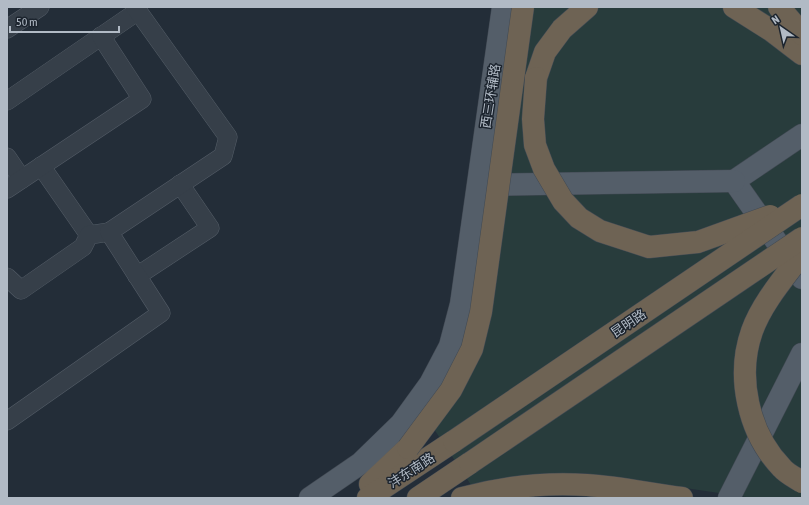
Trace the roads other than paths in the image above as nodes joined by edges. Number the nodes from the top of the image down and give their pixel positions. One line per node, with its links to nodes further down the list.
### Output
1 (40, 7): 8 (lane)
2 (504, 7): 19 (main road, 西三环辅路)
3 (523, 7): 36 (highway, bridge)
4 (587, 7): 21 (highway, bridge)
5 (734, 7): 11 (highway)
6 (779, 7): 9 (highway)
7 (137, 9): 10 (lane); 18 (lane)
8 (7, 29)
9 (802, 34)
10 (101, 36): 12 (lane); 15 (lane)
11 (802, 54)
12 (7, 101)
13 (802, 135): 17 (main road)
14 (7, 157): 16 (lane)
15 (41, 166): 16 (lane); 23 (lane)
16 (22, 179): 20 (lane)
17 (734, 181): 19 (main road); 28 (main road)
18 (180, 184): 22 (lane); 27 (lane)
19 (477, 185): 35 (main road, 西三环辅路)
20 (7, 189)
21 (802, 205): 31 (highway, 昆明路, bridge)
22 (109, 232): 23 (lane); 27 (lane)
23 (89, 235): 26 (lane)
24 (802, 238): 32 (highway, 昆明路, bridge)
25 (802, 254): 33 (highway, bridge)
26 (7, 276)
27 (137, 276): 30 (lane)
28 (802, 278)
29 (802, 354): 40 (main road)
30 (7, 421)
31 (454, 441): 37 (highway, 沣东南路)
32 (470, 463): 38 (highway, 沣东南路)
33 (802, 482)
34 (471, 496): 39 (highway)
35 (310, 498)
36 (357, 498)
37 (368, 498)
38 (418, 498)
39 (682, 498)
40 (729, 498)

